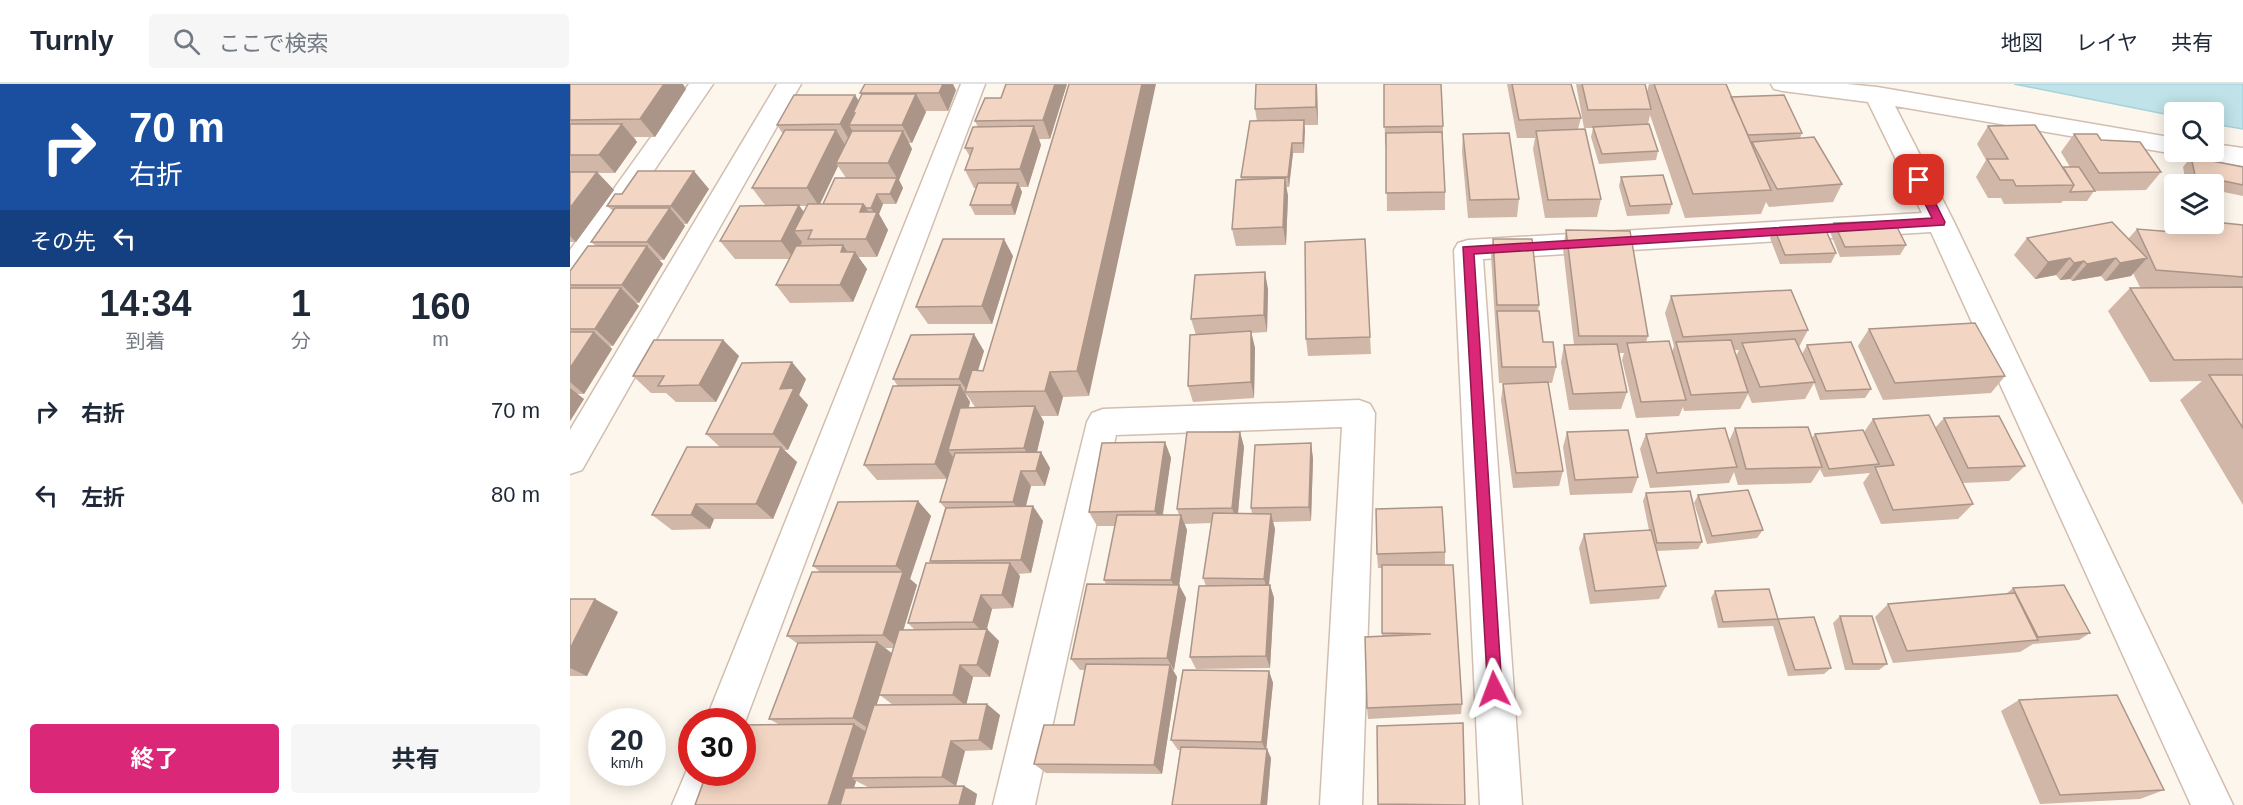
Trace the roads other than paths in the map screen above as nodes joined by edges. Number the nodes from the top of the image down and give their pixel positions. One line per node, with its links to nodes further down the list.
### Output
1 (701, 84): 10 (street)
2 (789, 84): 11 (street)
3 (973, 84): 12 (street)
4 (1783, 84): 5 (street)
5 (1877, 95): 6 (street); 9 (street)
6 (2164, 144)
7 (2224, 155): 8 (street)
8 (2243, 158)
9 (1940, 222): 17 (street); 18 (street)
10 (570, 272)
11 (570, 460)
12 (730, 708)
13 (700, 786): 14 (street)
14 (693, 805)
15 (1014, 805): 16 (street)
16 (1341, 805)
17 (1501, 805)
18 (2212, 805)

